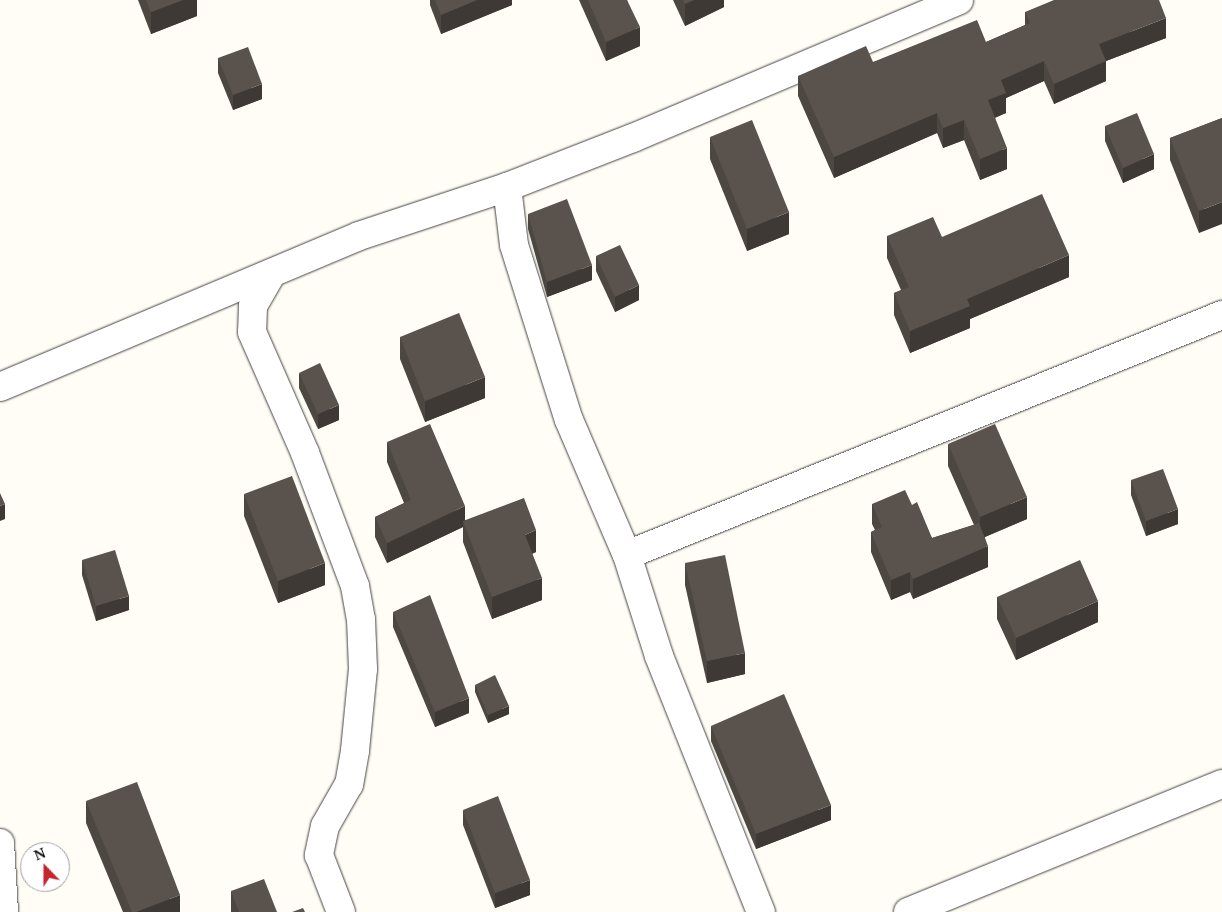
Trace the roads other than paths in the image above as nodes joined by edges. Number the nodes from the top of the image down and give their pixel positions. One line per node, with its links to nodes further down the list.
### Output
1 (959, 0): 2 (street)
2 (507, 187): 3 (street); 6 (street)
3 (272, 273): 5 (street); 10 (street)
4 (1222, 315): 6 (street)
5 (0, 387)
6 (627, 555): 11 (street)
7 (1222, 784): 12 (street)
8 (0, 843): 9 (street)
9 (4, 912)
10 (341, 912)
11 (761, 912)
12 (908, 912)

